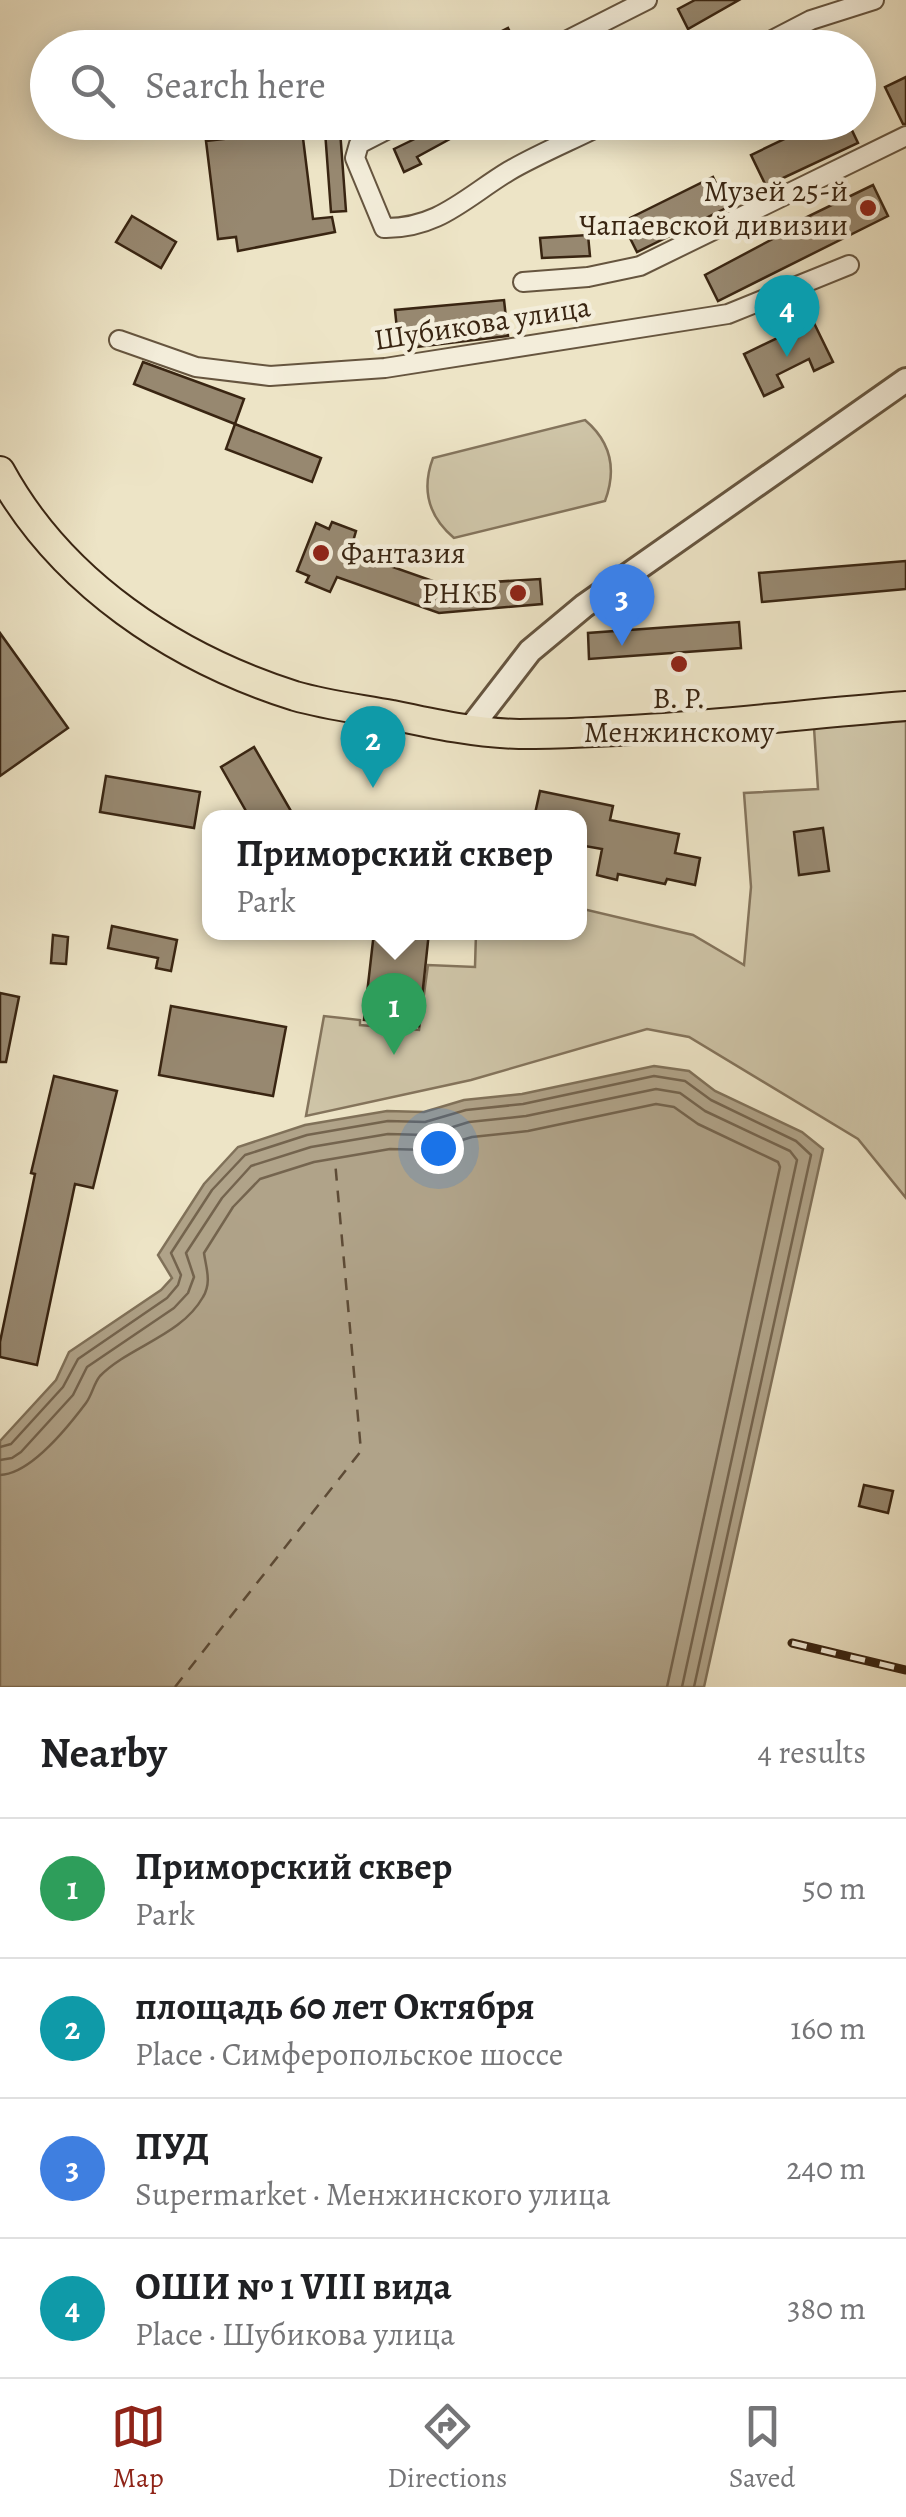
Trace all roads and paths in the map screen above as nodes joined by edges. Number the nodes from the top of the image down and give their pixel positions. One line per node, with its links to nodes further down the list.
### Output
1 (647, 0): 3 (street)
2 (874, 0): 4 (street)
3 (588, 30)
4 (792, 30)
5 (906, 136): 9 (street, Шубикова улица)
6 (366, 140): 7 (street)
7 (572, 140)
8 (849, 265): 10 (street, Шубикова улица)
9 (522, 282)
10 (119, 340)
11 (906, 380): 14 (street)
12 (0, 471): 14 (main road)
13 (906, 706): 14 (main road)
14 (469, 730)

